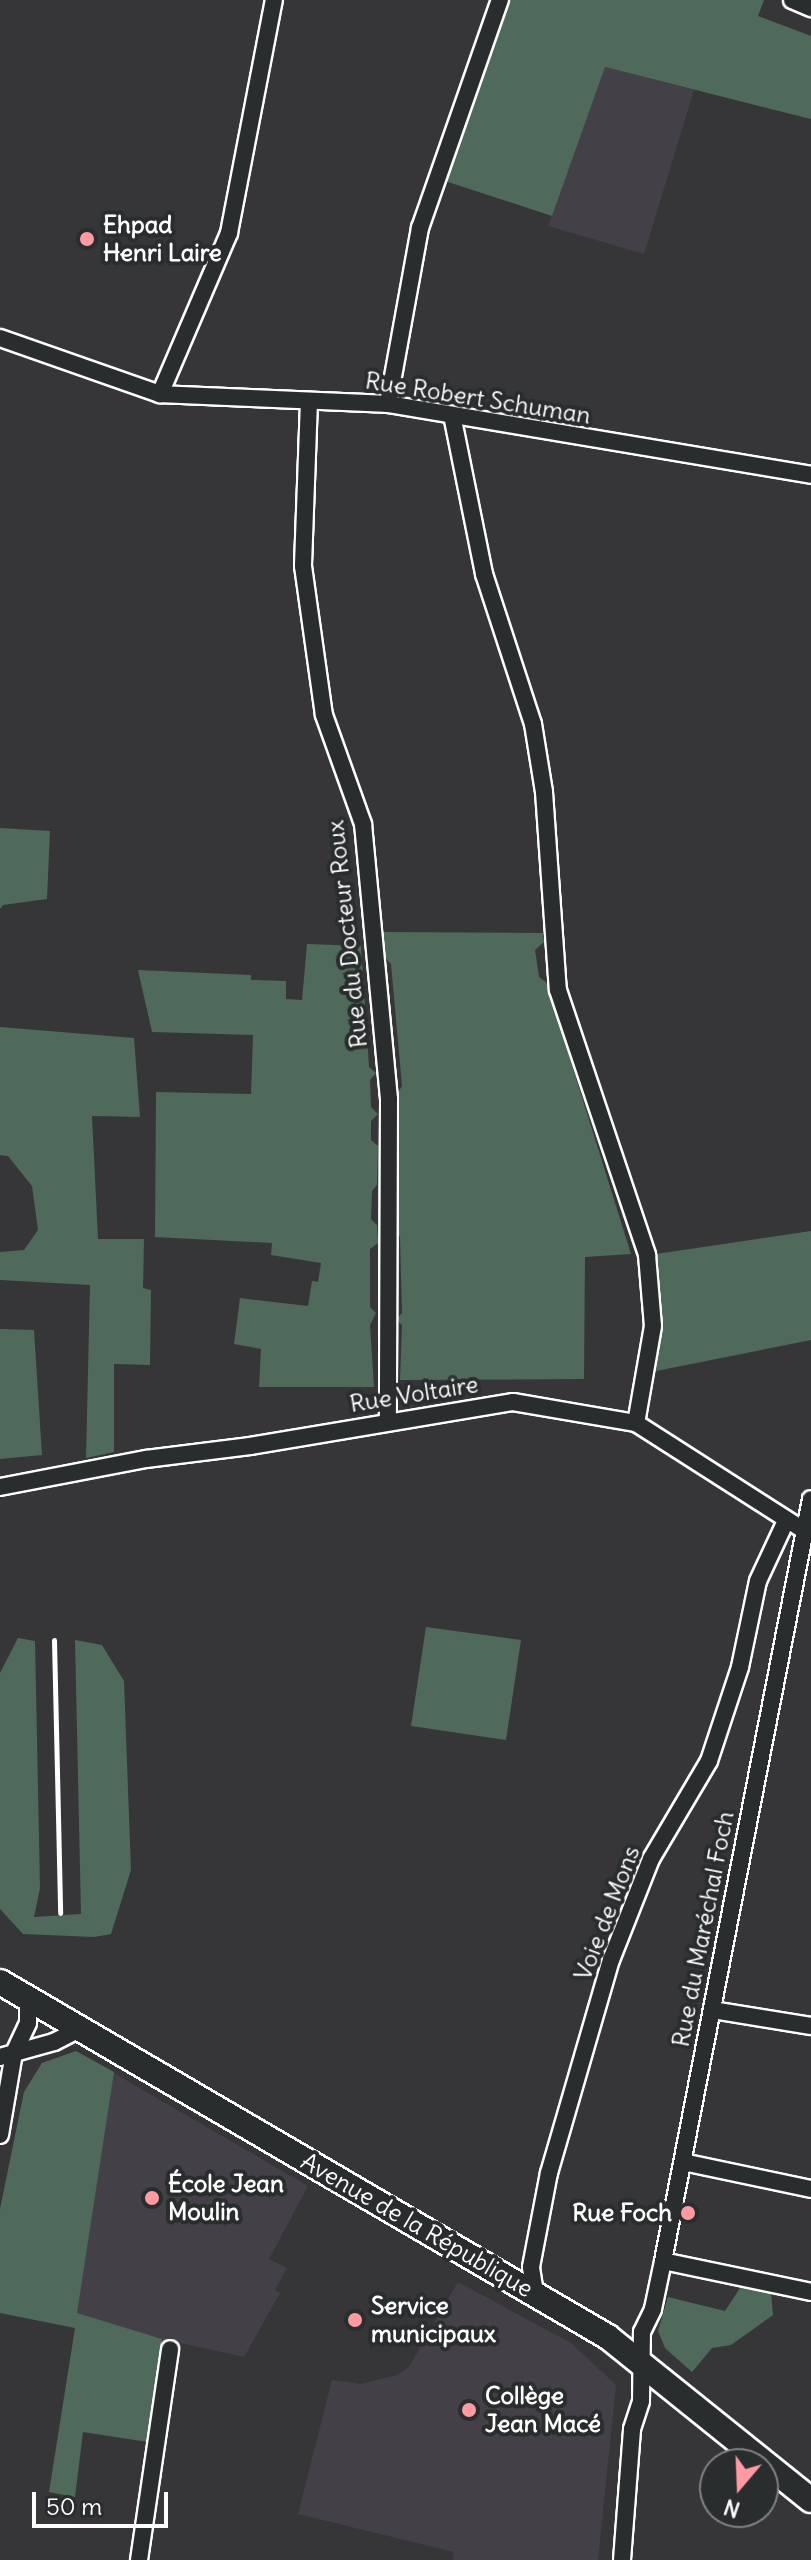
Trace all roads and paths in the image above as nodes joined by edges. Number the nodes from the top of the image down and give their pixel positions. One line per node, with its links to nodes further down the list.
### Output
1 (274, 0): 6 (street)
2 (500, 0): 8 (street)
3 (792, 0): 4 (street)
4 (811, 8)
5 (0, 338): 6 (street, Rue Robert Schuman)
6 (160, 394): 7 (street, Rue Robert Schuman)
7 (309, 401): 8 (street, Rue Robert Schuman); 11 (street, Rue du Docteur Roux)
8 (388, 404): 9 (street, Rue Robert Schuman)
9 (452, 415): 10 (street, Rue Robert Schuman); 12 (street)
10 (811, 475)
11 (388, 1422): 12 (street, Rue Voltaire); 13 (street, Rue Voltaire)
12 (636, 1423): 15 (street, Rue Voltaire)
13 (0, 1487)
14 (811, 1499): 16 (street, Rue du Maréchal Foch)
15 (786, 1521): 16 (street, Rue Voltaire); 28 (street, Voie de Mons)
16 (808, 1534): 19 (street, Rue du Maréchal Foch)
17 (0, 1982): 18 (main road, Avenue de la République)
18 (28, 1998): 21 (main road, Avenue de la République); 22 (street)
19 (712, 2010): 20 (street); 24 (street, Rue du Maréchal Foch)
20 (811, 2026)
21 (80, 2029): 22 (street); 28 (main road, Avenue de la République)
22 (7, 2055): 23 (street)
23 (0, 2135)
24 (683, 2162): 25 (street); 26 (street, Rue du Maréchal Foch)
25 (811, 2189)
26 (663, 2261): 27 (street); 30 (street, Rue du Maréchal Foch)
27 (811, 2292)
28 (535, 2293): 30 (main road, Avenue de la République)
29 (170, 2349): 32 (street)
30 (643, 2366): 31 (main road, Avenue de la République); 33 (street, Rue du Maréchal Foch)
31 (811, 2500)
32 (139, 2560)
33 (622, 2560)

